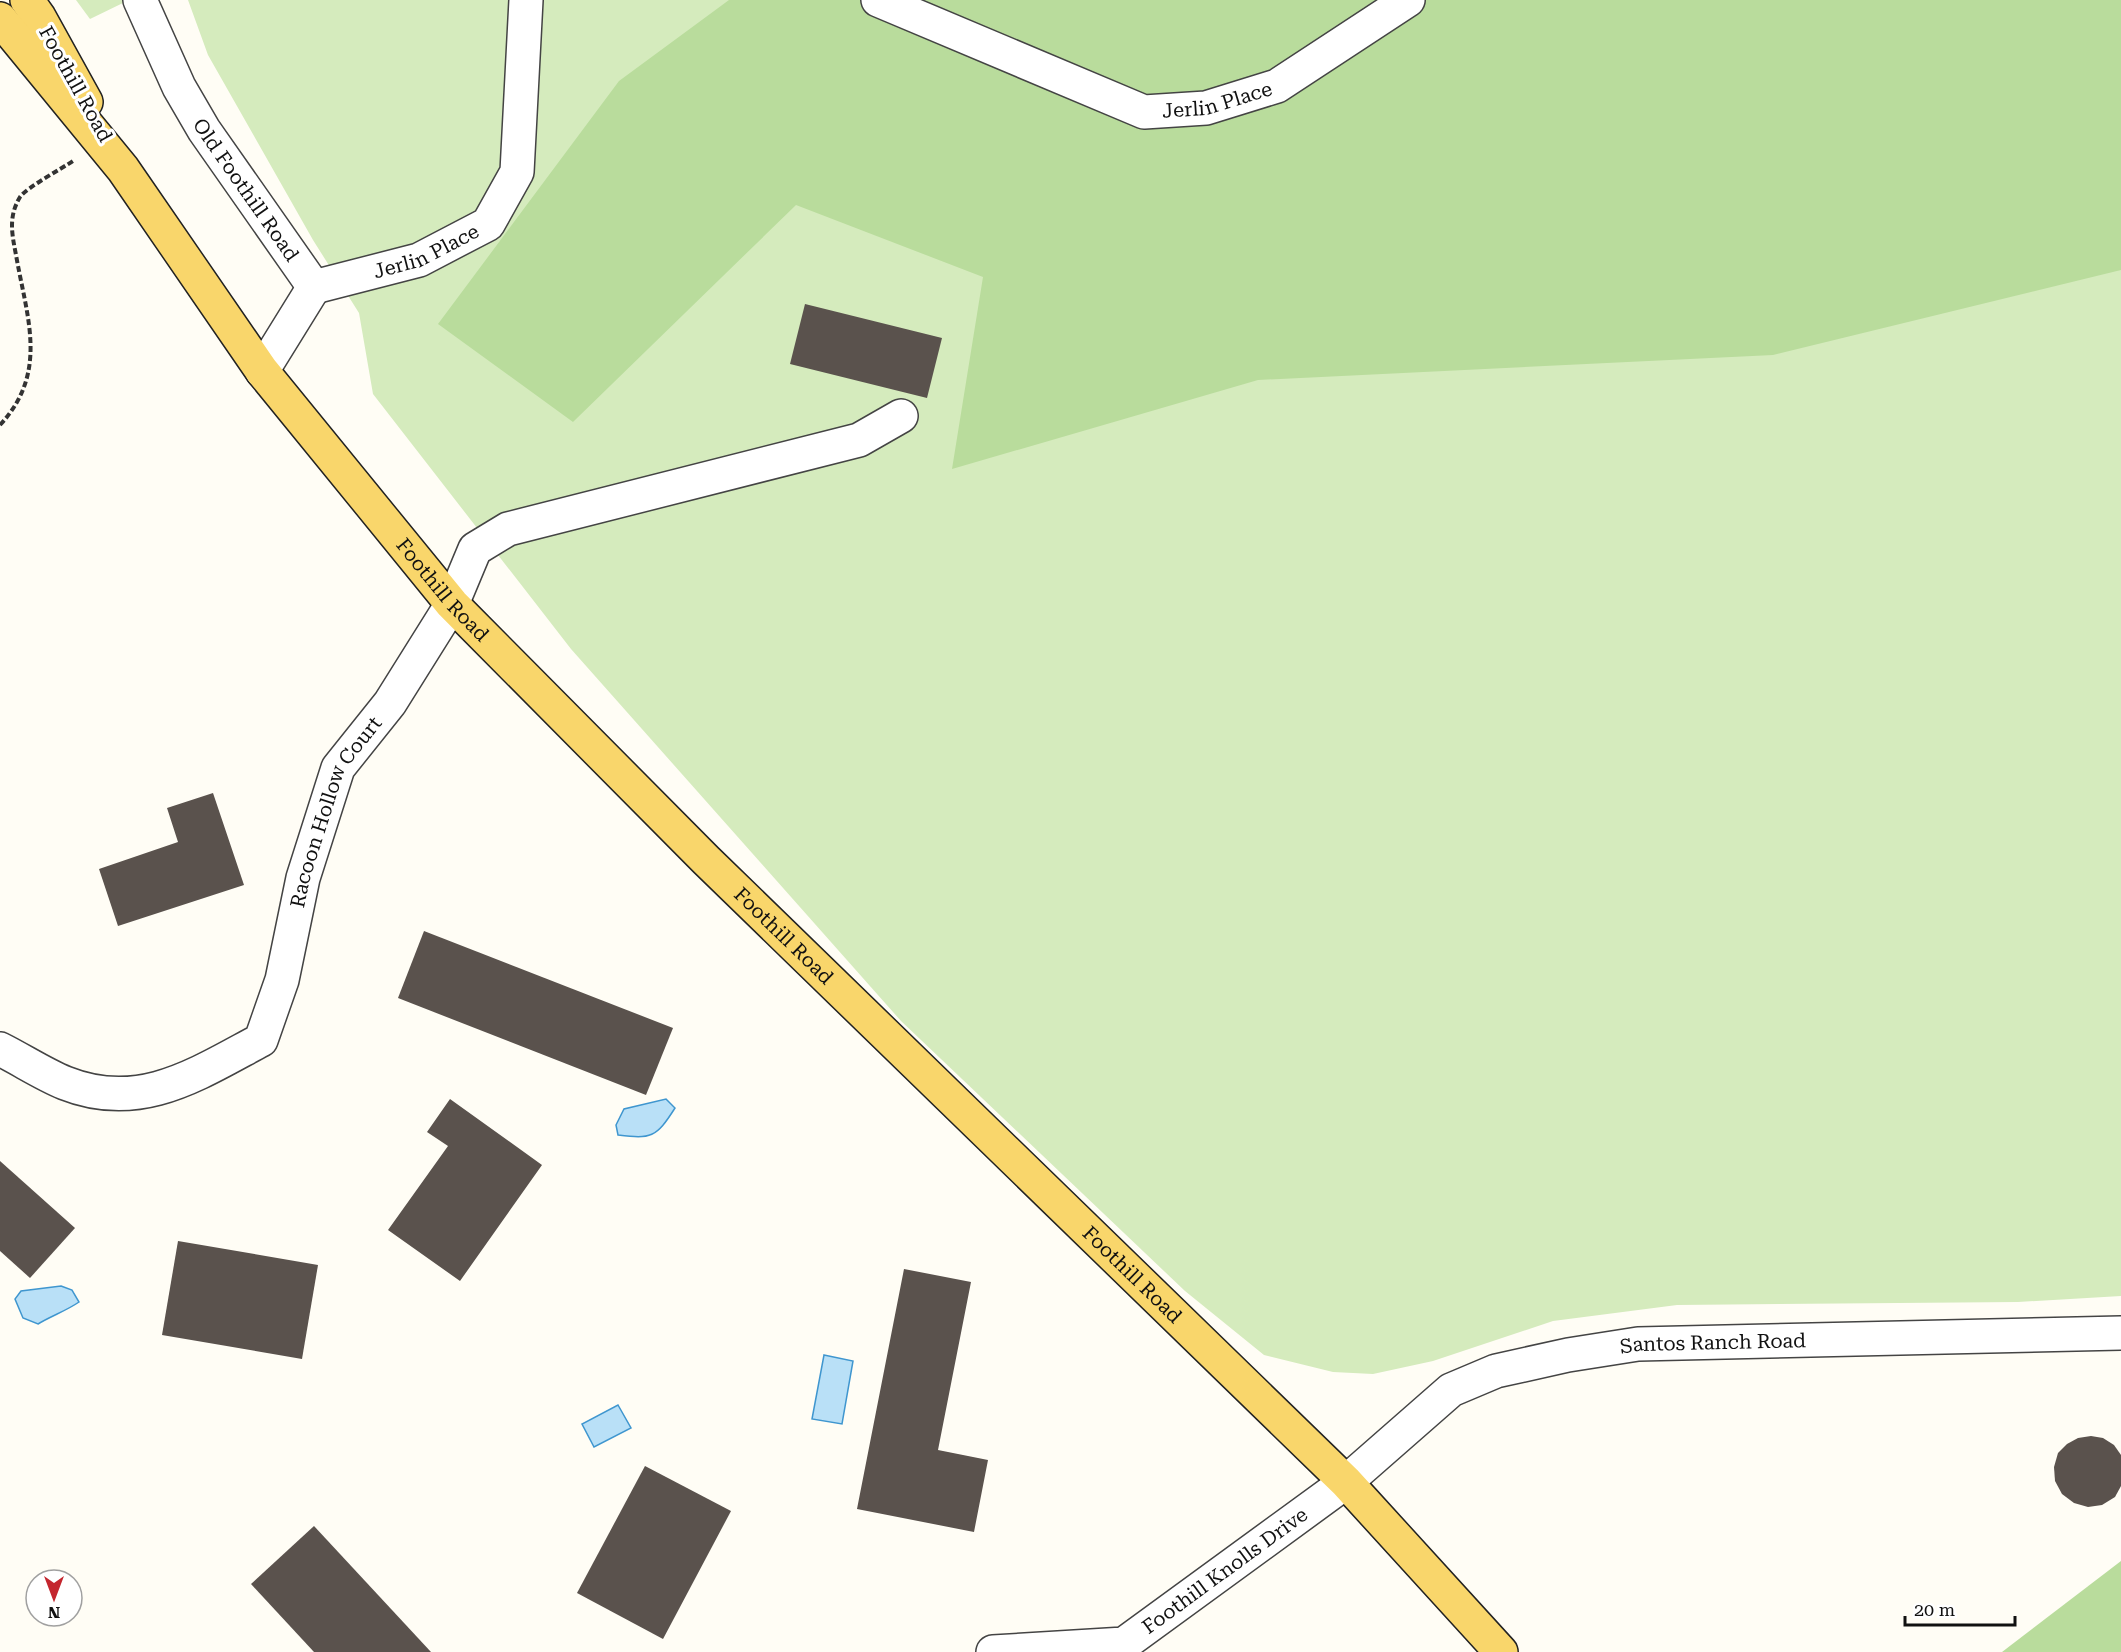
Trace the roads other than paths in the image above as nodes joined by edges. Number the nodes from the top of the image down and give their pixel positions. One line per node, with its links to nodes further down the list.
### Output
1 (27, 0): 7 (main road, Foothill Road)
2 (140, 0): 8 (street, Old Foothill Road)
3 (526, 0): 8 (street, Jerlin Place)
4 (878, 0): 5 (street, Jerlin Place)
5 (1408, 0)
6 (0, 19): 7 (main road, Foothill Road)
7 (123, 169): 9 (main road, Foothill Road)
8 (314, 287): 9 (street)
9 (262, 371): 11 (main road, Foothill Road)
10 (901, 416): 11 (street, Racoon Hollow Court)
11 (452, 604): 12 (street, Racoon Hollow Court); 14 (main road, Foothill Road)
12 (0, 1049)
13 (2121, 1332): 14 (street, Santos Ranch Road)
14 (1346, 1482): 15 (street, Foothill Knolls Drive); 16 (main road, Foothill Road)
15 (993, 1652)
16 (1501, 1652)

